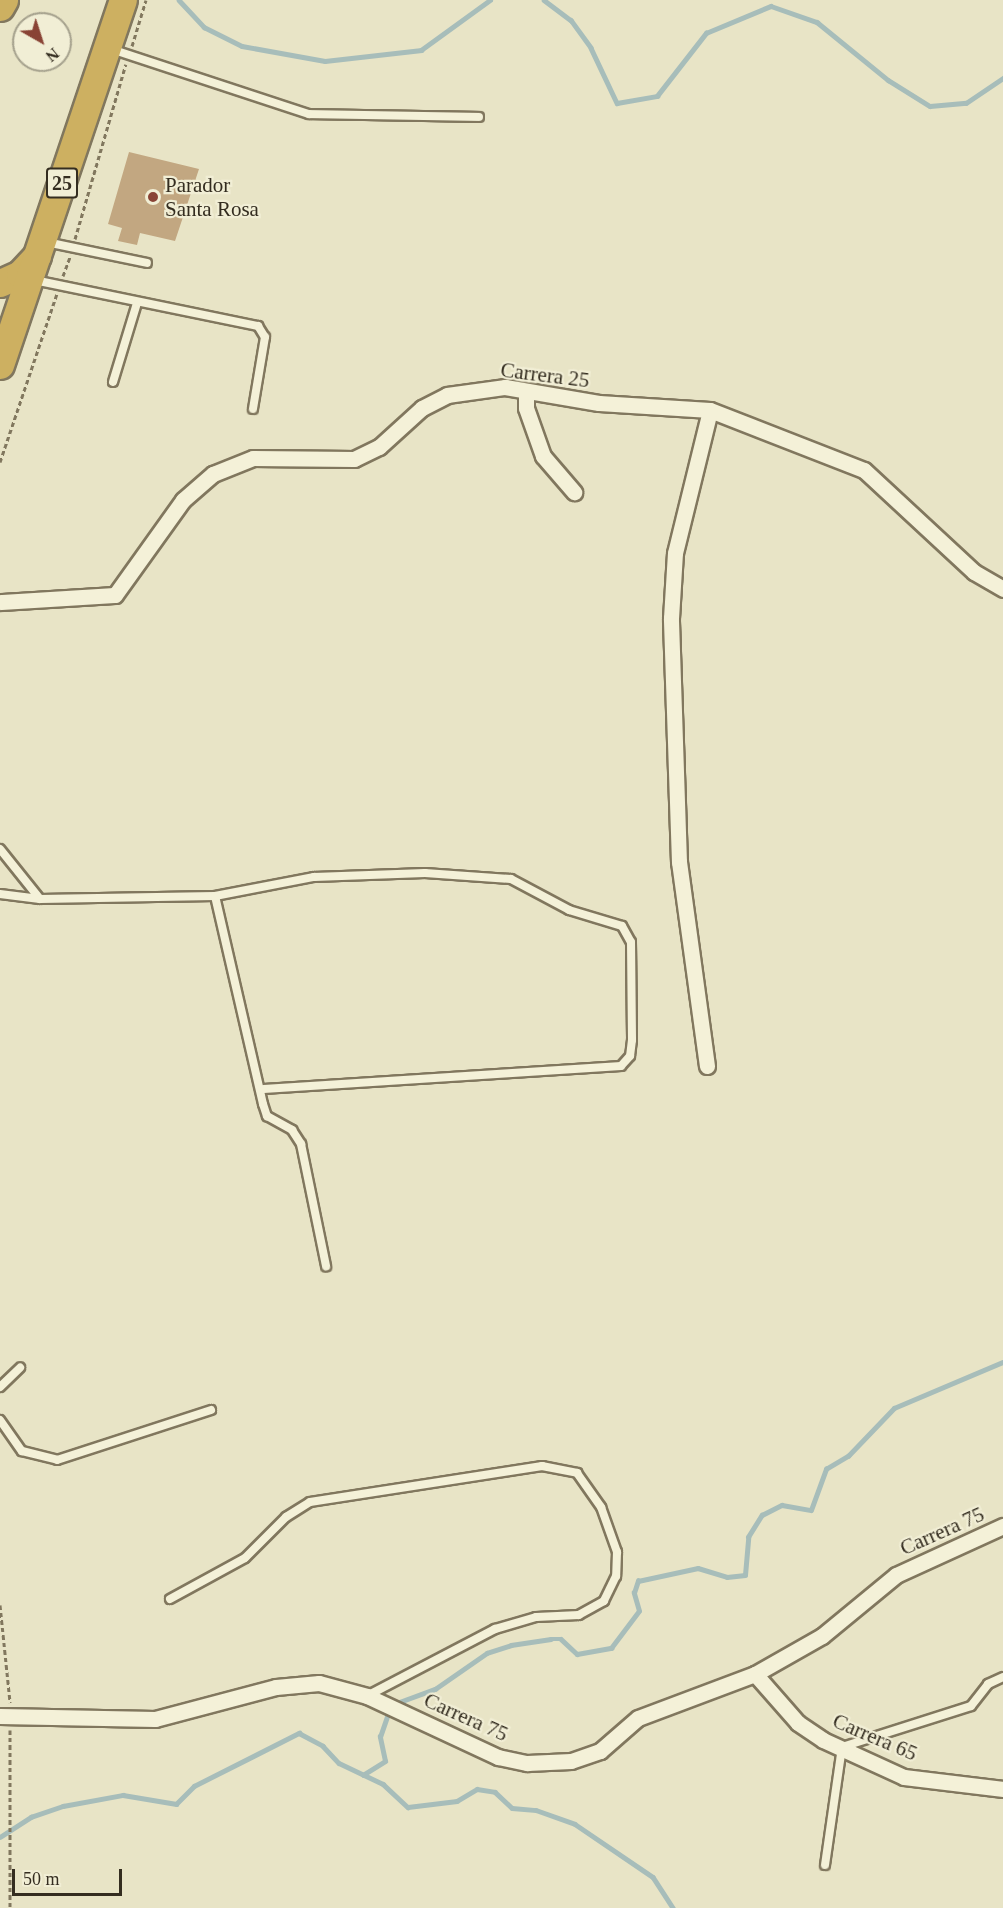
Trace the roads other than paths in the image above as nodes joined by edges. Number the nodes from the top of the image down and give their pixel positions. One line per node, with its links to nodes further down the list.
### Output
1 (4, 0): 3 (highway)
2 (123, 0): 4 (highway, 25)
3 (0, 7)
4 (118, 51): 5 (lane); 6 (highway, 25)
5 (479, 117)
6 (36, 259): 7 (lane); 8 (highway); 9 (lane); 10 (highway, 25)
7 (147, 263)
8 (0, 283)
9 (137, 303): 11 (lane); 13 (lane)
10 (0, 365)
11 (113, 382)
12 (526, 391): 14 (street, Carrera 25); 15 (street); 17 (street, Carrera 25)
13 (253, 409)
14 (710, 410): 16 (street, Carrera 25); 22 (street)
15 (574, 492)
16 (1003, 589)
17 (0, 602)
18 (0, 849): 21 (lane)
19 (0, 894): 21 (lane)
20 (215, 896): 21 (lane); 23 (lane); 23 (lane)
21 (40, 898)
22 (707, 1066)
23 (264, 1089): 24 (lane)
24 (326, 1266)
25 (20, 1368): 26 (lane)
26 (0, 1387)
27 (211, 1410): 28 (lane)
28 (0, 1420)
29 (1003, 1526): 31 (street, Carrera 75)
30 (170, 1599): 33 (lane)
31 (755, 1674): 33 (street, Carrera 75); 35 (street, Carrera 65)
32 (1003, 1677): 35 (lane)
33 (368, 1696): 34 (street, Carrera 75)
34 (5, 1716)
35 (842, 1747): 36 (street, Carrera 65); 37 (lane)
36 (1003, 1789)
37 (825, 1865)

